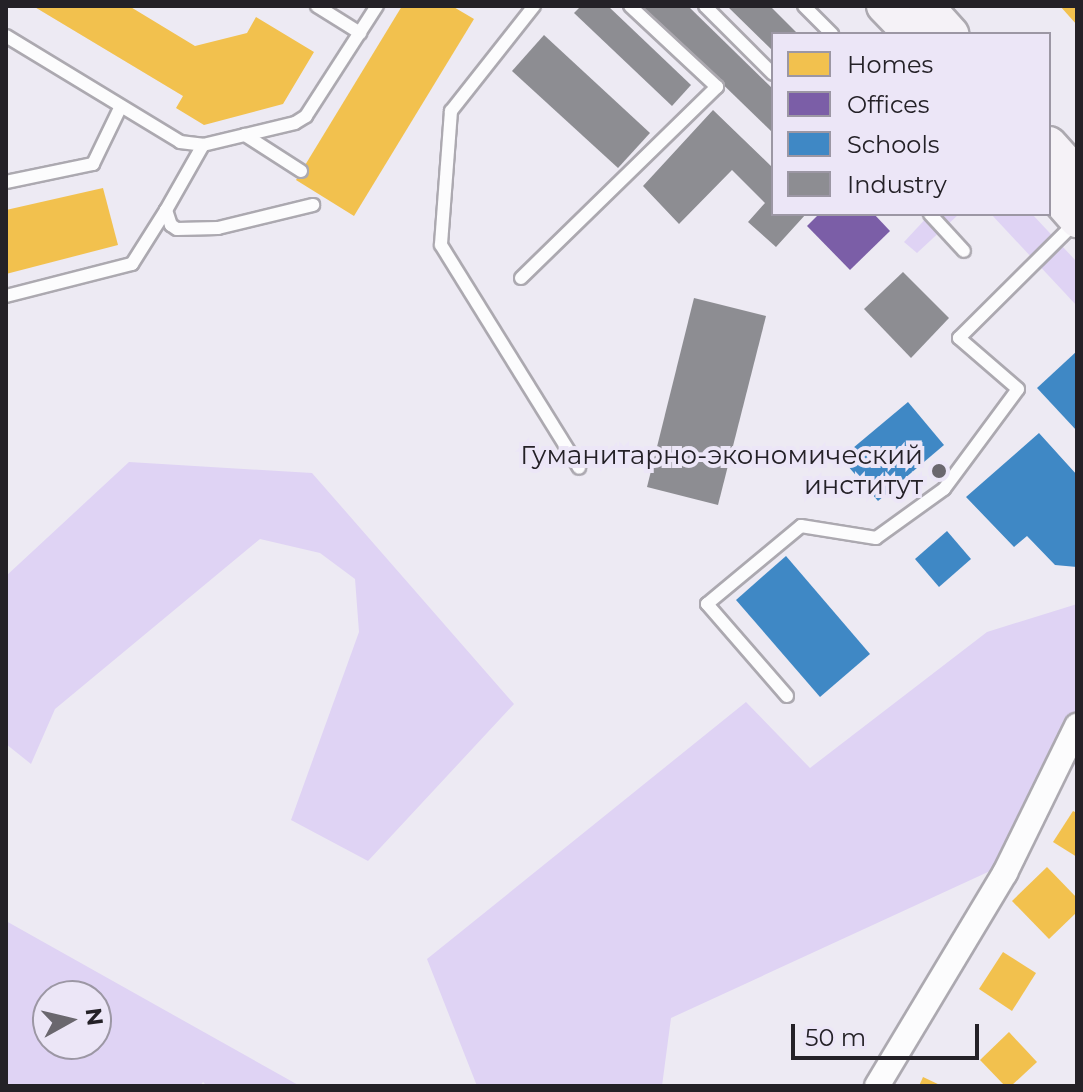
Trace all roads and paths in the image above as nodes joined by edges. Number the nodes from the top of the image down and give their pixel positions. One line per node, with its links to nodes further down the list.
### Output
1 (317, 6): 12 (lane)
2 (377, 6): 12 (lane)
3 (534, 6): 30 (lane)
4 (630, 6): 28 (lane)
5 (705, 6): 14 (lane)
6 (804, 6): 9 (lane)
7 (884, 6): 10 (main road)
8 (926, 6): 11 (main road)
9 (830, 32)
10 (909, 32)
11 (949, 32)
12 (360, 33): 16 (lane)
13 (6, 36): 15 (lane)
14 (771, 72)
15 (121, 106): 17 (lane); 21 (lane)
16 (245, 135): 17 (lane); 19 (lane)
17 (203, 145): 24 (lane)
18 (1051, 146): 20 (main road)
19 (301, 171)
20 (1077, 175)
21 (6, 182)
22 (1051, 190): 26 (main road)
23 (313, 205): 24 (lane)
24 (166, 210): 29 (lane)
25 (932, 216): 27 (lane)
26 (1077, 221): 31 (lane)
27 (964, 251)
28 (521, 278)
29 (6, 296)
30 (579, 468)
31 (787, 696)
32 (1077, 726): 33 (street)
33 (877, 1086)

